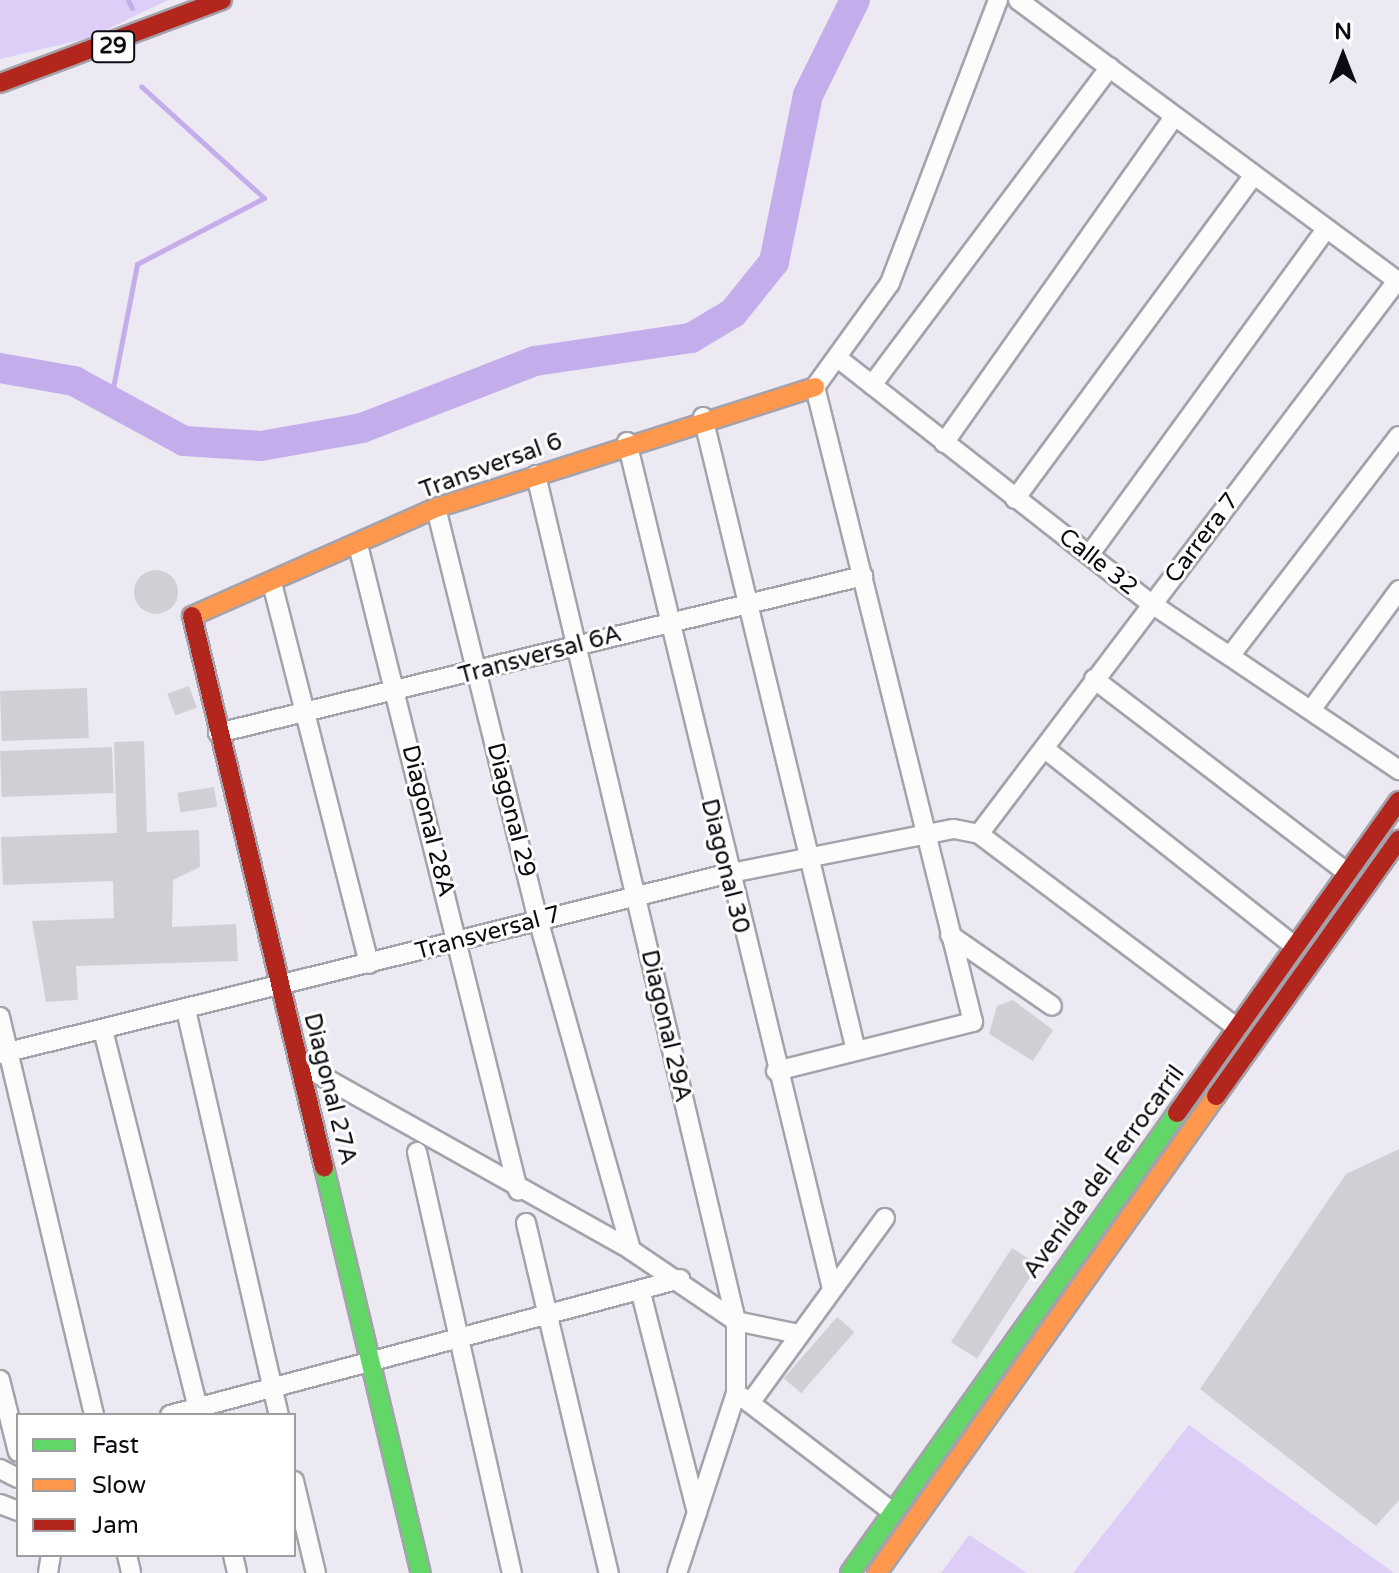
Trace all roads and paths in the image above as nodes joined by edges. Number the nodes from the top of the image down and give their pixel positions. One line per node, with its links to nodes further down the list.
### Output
1 (222, 0): 5 (main road, 29)
2 (998, 0): 10 (street)
3 (1018, 0): 4 (street)
4 (1110, 67): 6 (street); 11 (street)
5 (0, 83)
6 (1174, 117): 7 (street); 16 (street)
7 (1253, 176): 8 (street); 18 (street)
8 (1326, 229): 9 (street); 21 (street)
9 (1398, 281): 26 (street, Carrera 7)
10 (839, 359): 11 (street, Calle 32); 12 (street)
11 (872, 385): 16 (street, Calle 32)
12 (815, 387): 13 (main road, Transversal 6); 22 (street)
13 (703, 417): 15 (main road, Transversal 6); 25 (street)
14 (1399, 436): 30 (street)
15 (627, 442): 17 (main road, Transversal 6); 28 (street, Diagonal 30)
16 (944, 443): 18 (street, Calle 32)
17 (536, 475): 19 (main road, Transversal 6); 29 (street, Diagonal 29A)
18 (1015, 499): 21 (street, Calle 32)
19 (436, 508): 20 (main road, Transversal 6); 31 (street, Diagonal 29)
20 (358, 545): 23 (main road, Transversal 6); 33 (street, Diagonal 28A)
21 (1090, 554): 26 (street, Calle 32)
22 (863, 576): 25 (street, Transversal 6A); 40 (street)
23 (272, 583): 27 (main road, Transversal 6); 35 (street)
24 (1399, 590): 34 (street)
25 (750, 603): 28 (street, Transversal 6A); 43 (street)
26 (1152, 604): 30 (street, Calle 32); 32 (street, Carrera 7)
27 (192, 616): 36 (main road, Diagonal 27A)
28 (666, 622): 29 (street, Transversal 6A); 45 (street, Diagonal 30)
29 (574, 646): 31 (street, Transversal 6A); 46 (street, Diagonal 29A)
30 (1230, 656): 34 (street, Calle 32)
31 (477, 672): 33 (street, Transversal 6A); 47 (street, Diagonal 29)
32 (1094, 679): 37 (street, Carrera 7); 44 (street)
33 (395, 692): 35 (street, Transversal 6A); 49 (street, Diagonal 28A)
34 (1311, 710): 38 (street, Calle 32)
35 (307, 713): 36 (street, Transversal 6A); 51 (street)
36 (218, 733): 52 (main road, Diagonal 27A)
37 (1045, 749): 41 (street, Carrera 7); 50 (street)
38 (1399, 770)
39 (1399, 801): 44 (main road, Avenida del Ferrocarril)
40 (922, 832): 41 (street, Transversal 7); 43 (street, Transversal 7); 48 (street)
41 (979, 834): 56 (street)
42 (1399, 839): 85 (main road, Avenida del Ferrocarril)
43 (811, 856): 45 (street, Transversal 7); 58 (street)
44 (1346, 872): 50 (main road, Avenida del Ferrocarril)
45 (726, 874): 46 (street, Transversal 7); 61 (street, Diagonal 30)
46 (635, 897): 47 (street, Transversal 7); 71 (street, Diagonal 29A)
47 (538, 919): 49 (street, Transversal 7); 66 (street, Diagonal 29)
48 (950, 935): 53 (street); 58 (street)
49 (458, 941): 51 (street, Transversal 7); 63 (street, Diagonal 28A)
50 (1294, 946): 56 (main road, Avenida del Ferrocarril)
51 (369, 964): 52 (street, Transversal 7)
52 (280, 988): 54 (street, Transversal 7); 60 (main road, Diagonal 27A)
53 (1052, 1006)
54 (186, 1010): 57 (street, Transversal 7); 76 (street)
55 (0, 1017): 59 (street)
56 (1237, 1028): 83 (main road, Avenida del Ferrocarril)
57 (103, 1030): 59 (street, Transversal 7); 78 (street)
58 (856, 1051): 61 (street)
59 (4, 1053): 79 (street)
60 (302, 1065): 63 (street); 74 (main road, Diagonal 27A)
61 (776, 1071): 68 (street, Diagonal 30)
62 (417, 1152): 73 (street)
63 (518, 1190): 66 (street)
64 (885, 1218): 68 (street)
65 (526, 1223): 70 (street)
66 (631, 1250): 67 (street)
67 (680, 1279): 69 (street); 71 (street)
68 (832, 1289): 72 (street)
69 (641, 1293): 70 (street); 84 (street)
70 (548, 1317): 73 (street); 89 (street)
71 (736, 1321): 72 (street); 77 (street, Diagonal 29A)
72 (798, 1334): 77 (street)
73 (457, 1341): 74 (street); 88 (street)
74 (368, 1364): 76 (street); 87 (main road, Diagonal 27A)
75 (0, 1380): 81 (street)
76 (272, 1389): 78 (street); 80 (street)
77 (743, 1398): 83 (street); 84 (street, Diagonal 29A)
78 (199, 1411)
79 (94, 1413)
80 (278, 1413)
81 (16, 1445)
82 (296, 1489): 86 (street)
83 (891, 1511): 91 (main road, Avenida del Ferrocarril)
84 (697, 1513): 90 (street, Diagonal 29A)
85 (880, 1570)
86 (316, 1573)
87 (421, 1573)
88 (512, 1573)
89 (609, 1573)
90 (677, 1573)
91 (850, 1573)

